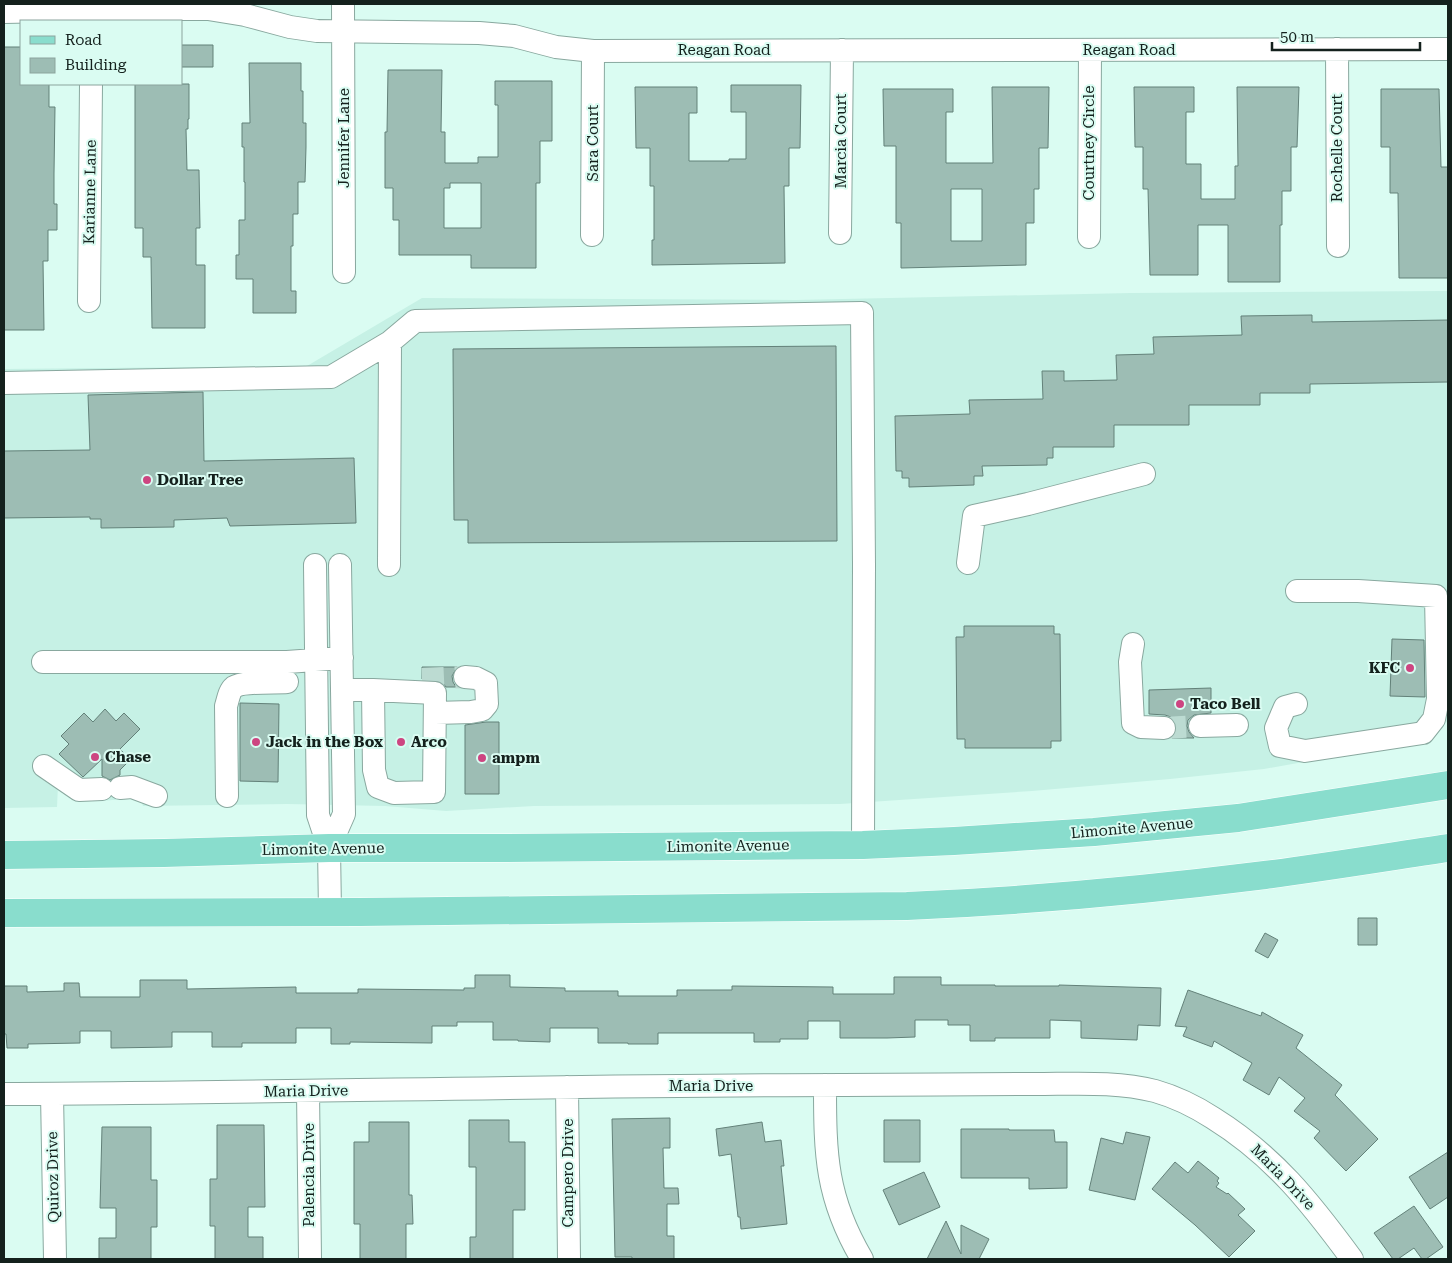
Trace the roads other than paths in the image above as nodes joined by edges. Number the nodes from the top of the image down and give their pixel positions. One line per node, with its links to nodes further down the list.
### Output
1 (343, 4): 4 (street, Jennifer Lane)
2 (4, 12): 3 (street, Reagan Road)
3 (92, 16): 4 (street, Reagan Road)
4 (343, 31): 7 (street, Reagan Road); 15 (street, Jennifer Lane)
5 (1337, 49): 6 (street, Reagan Road); 9 (street, Reagan Road); 14 (street, Rochelle Court)
6 (1448, 49)
7 (593, 50): 8 (street, Reagan Road); 12 (street, Sara Court)
8 (842, 50): 9 (street, Reagan Road); 11 (street, Marcia Court)
9 (1090, 50): 13 (street, Courtney Circle)
10 (91, 85): 16 (street, Karianne Lane)
11 (840, 233)
12 (592, 235)
13 (1090, 236)
14 (1338, 246)
15 (344, 272)
16 (89, 300)
17 (390, 342): 18 (street); 23 (street); 45 (street)
18 (4, 382)
19 (1144, 474): 20 (street)
20 (968, 563)
21 (315, 565): 27 (street)
22 (340, 565): 26 (street)
23 (389, 565)
24 (1297, 591): 34 (street)
25 (1133, 644): 38 (street)
26 (342, 658): 27 (street); 32 (street)
27 (316, 660): 28 (street); 46 (street)
28 (44, 662)
29 (465, 678): 35 (street)
30 (422, 679): 33 (street)
31 (287, 682): 44 (street)
32 (342, 690): 33 (street); 40 (street)
33 (380, 690): 35 (street); 41 (street)
34 (1296, 704)
35 (435, 713): 41 (street)
36 (1237, 725): 37 (street)
37 (1200, 726)
38 (1164, 728)
39 (44, 766): 43 (street)
40 (343, 768): 41 (street); 46 (street)
41 (374, 770)
42 (1448, 785): 45 (main road, Limonite Avenue)
43 (156, 796)
44 (227, 796)
45 (863, 845): 46 (main road, Limonite Avenue)
46 (329, 848): 48 (main road, Limonite Avenue); 49 (street)
47 (1448, 848): 49 (main road)
48 (4, 856)
49 (330, 912): 50 (main road)
50 (4, 913)
51 (825, 1085): 52 (street, Maria Drive); 59 (street); 60 (street, Maria Drive)
52 (567, 1087): 53 (street, Maria Drive); 58 (street, Campero Drive)
53 (308, 1091): 55 (street, Maria Drive); 57 (street, Palencia Drive)
54 (4, 1094): 55 (street, Maria Drive)
55 (52, 1094): 56 (street, Quiroz Drive)
56 (55, 1259)
57 (310, 1259)
58 (569, 1259)
59 (862, 1259)
60 (1352, 1259)

